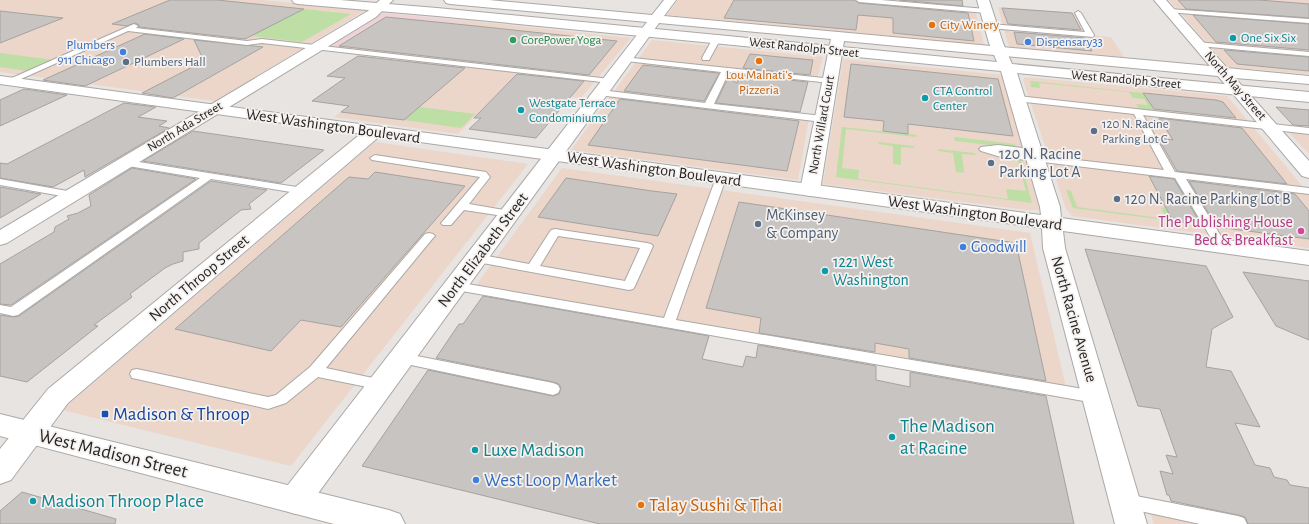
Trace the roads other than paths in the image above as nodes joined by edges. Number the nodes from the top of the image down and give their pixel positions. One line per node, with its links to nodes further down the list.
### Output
1 (298, 0): 6 (street, West Randolph Street)
2 (450, 0): 11 (street, West Randolph Street)
3 (670, 0): 11 (street, North Elizabeth Street)
4 (860, 0): 7 (lane)
5 (1160, 0): 8 (street, North May Street)
6 (383, 2): 11 (street, West Randolph Street); 16 (street, North Ada Street)
7 (984, 5): 12 (street, North Racine Avenue)
8 (1170, 11): 10 (lane); 15 (street, North May Street)
9 (1078, 14): 12 (lane)
10 (1309, 21)
11 (651, 26): 13 (street, West Randolph Street); 14 (street, West Randolph Street); 19 (street, North Elizabeth Street)
12 (990, 26): 20 (street, North Racine Avenue)
13 (716, 40): 14 (street, West Randolph Street); 18 (lane)
14 (836, 44): 20 (street, West Randolph Street); 20 (street, West Randolph Street); 26 (street, North Willard Court)
15 (1199, 44): 17 (lane); 27 (street, North May Street)
16 (318, 47): 21 (lane); 24 (lane); 33 (street, North Ada Street)
17 (1309, 54)
18 (706, 58)
19 (626, 59): 22 (lane); 28 (street, North Elizabeth Street)
20 (1004, 60): 27 (street, West Randolph Street); 27 (street, West Randolph Street); 31 (street, North Racine Avenue)
21 (492, 67): 23 (lane); 28 (lane)
22 (726, 70): 26 (lane); 32 (lane)
23 (485, 74)
24 (5, 80): 33 (street, West Washington Boulevard)
25 (1309, 80): 27 (street, West Randolph Street)
26 (830, 81): 35 (street, North Willard Court)
27 (1230, 81): 29 (street, West Randolph Street); 30 (street, West Randolph Street); 36 (street, North May Street)
28 (605, 87): 32 (lane); 40 (street, North Elizabeth Street)
29 (1309, 89)
30 (1309, 98)
31 (1018, 99): 34 (lane); 39 (street, North Racine Avenue)
32 (708, 106): 35 (lane)
33 (215, 109): 37 (street, West Washington Boulevard); 42 (street, North Ada Street)
34 (1137, 112): 36 (lane); 44 (lane)
35 (823, 119): 48 (street, North Willard Court)
36 (1270, 126): 38 (lane); 43 (street, North May Street)
37 (375, 131): 40 (street, West Washington Boulevard); 49 (street, North Throop Street)
38 (1309, 131)
39 (1035, 155): 44 (lane); 55 (street, North Racine Avenue)
40 (554, 156): 46 (street, West Washington Boulevard); 53 (street, North Elizabeth Street)
41 (376, 158): 52 (lane)
42 (126, 162): 45 (lane); 51 (street, North Ada Street)
43 (1309, 172)
44 (1175, 175): 50 (lane); 58 (lane)
45 (209, 176): 49 (lane); 63 (lane)
46 (721, 178): 48 (street, West Washington Boulevard); 64 (lane)
47 (0, 182): 51 (lane)
48 (810, 190): 55 (street, West Washington Boulevard)
49 (303, 191): 72 (street, North Throop Street)
50 (1309, 191)
51 (73, 195): 57 (street, North Ada Street)
52 (461, 206): 53 (lane); 54 (lane)
53 (510, 214): 59 (street, North Elizabeth Street)
54 (447, 223)
55 (1051, 223): 58 (street, West Washington Boulevard); 70 (street, North Racine Avenue)
56 (429, 236): 66 (lane)
57 (0, 239)
58 (1221, 246): 60 (street, West Washington Boulevard)
59 (477, 258): 61 (lane); 62 (street, North Elizabeth Street)
60 (1309, 258)
61 (533, 268): 61 (lane)
62 (456, 286): 64 (lane); 65 (street, North Elizabeth Street)
63 (0, 309)
64 (668, 322): 70 (lane)
65 (402, 358): 68 (street, North Elizabeth Street); 69 (lane)
66 (315, 371): 67 (lane); 68 (lane)
67 (137, 374)
68 (382, 385): 74 (street, North Elizabeth Street)
69 (553, 389)
70 (1095, 396): 75 (street, North Racine Avenue)
71 (0, 425): 72 (street, West Madison Street)
72 (29, 432): 73 (street, North Throop Street); 74 (street, West Madison Street)
73 (0, 471)
74 (295, 500): 76 (street, West Madison Street)
75 (1128, 512): 77 (lane)
76 (388, 524)
77 (1238, 524)

